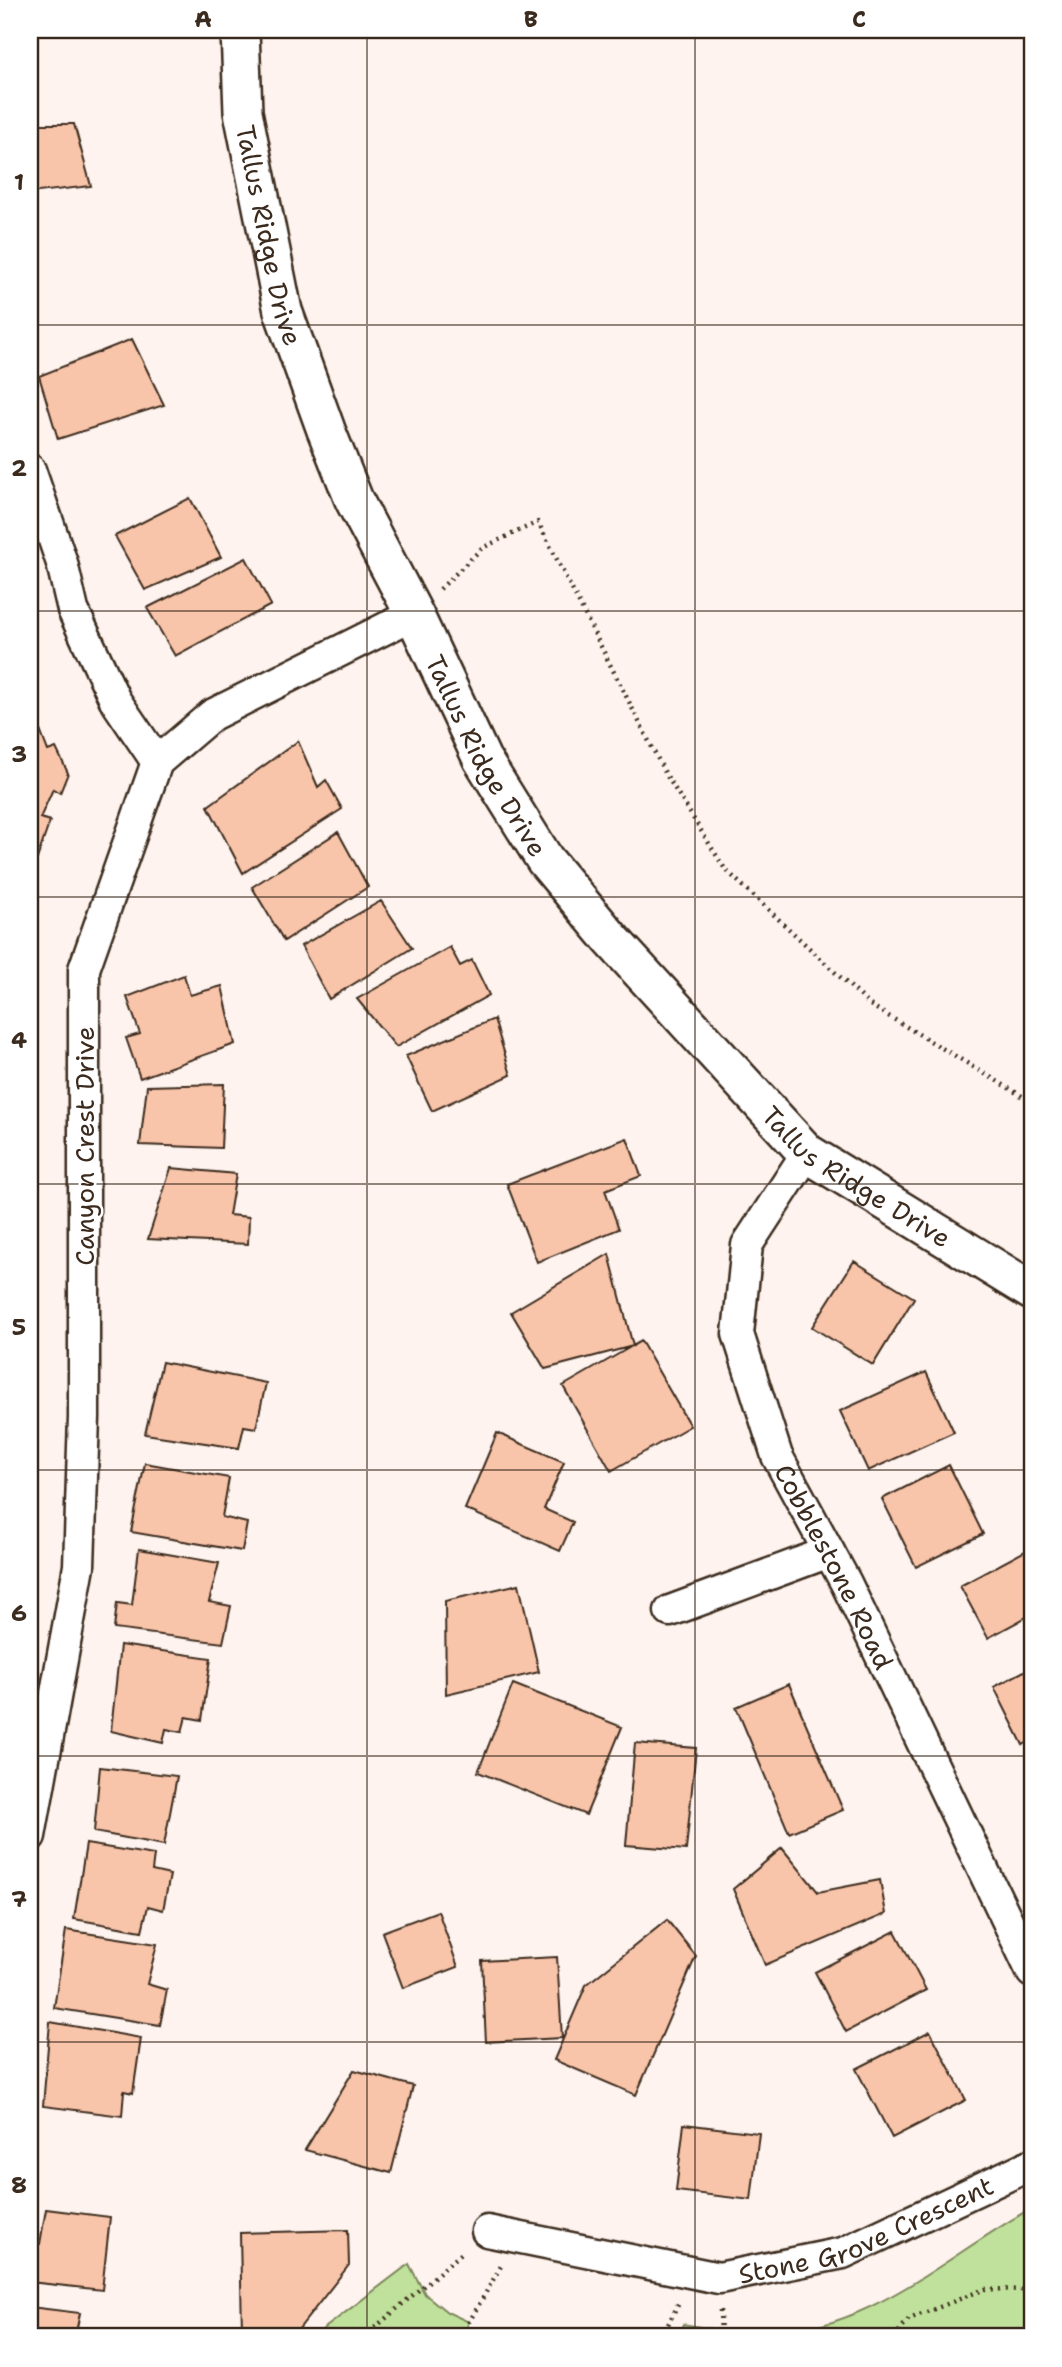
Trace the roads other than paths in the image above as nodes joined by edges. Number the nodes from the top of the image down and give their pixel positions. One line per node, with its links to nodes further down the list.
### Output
1 (240, 30): 3 (street, Tallus Ridge Drive)
2 (30, 470): 4 (street)
3 (414, 614): 4 (street, Canyon Crest Drive); 5 (street, Tallus Ridge Drive)
4 (157, 762): 9 (street, Canyon Crest Drive)
5 (807, 1153): 6 (street, Tallus Ridge Drive); 7 (street, Cobblestone Road)
6 (1032, 1291)
7 (829, 1552): 8 (street); 10 (street, Cobblestone Road)
8 (670, 1611)
9 (30, 1836)
10 (1032, 1972)
11 (1032, 2164): 12 (street, Stone Grove Crescent)
12 (487, 2231)

